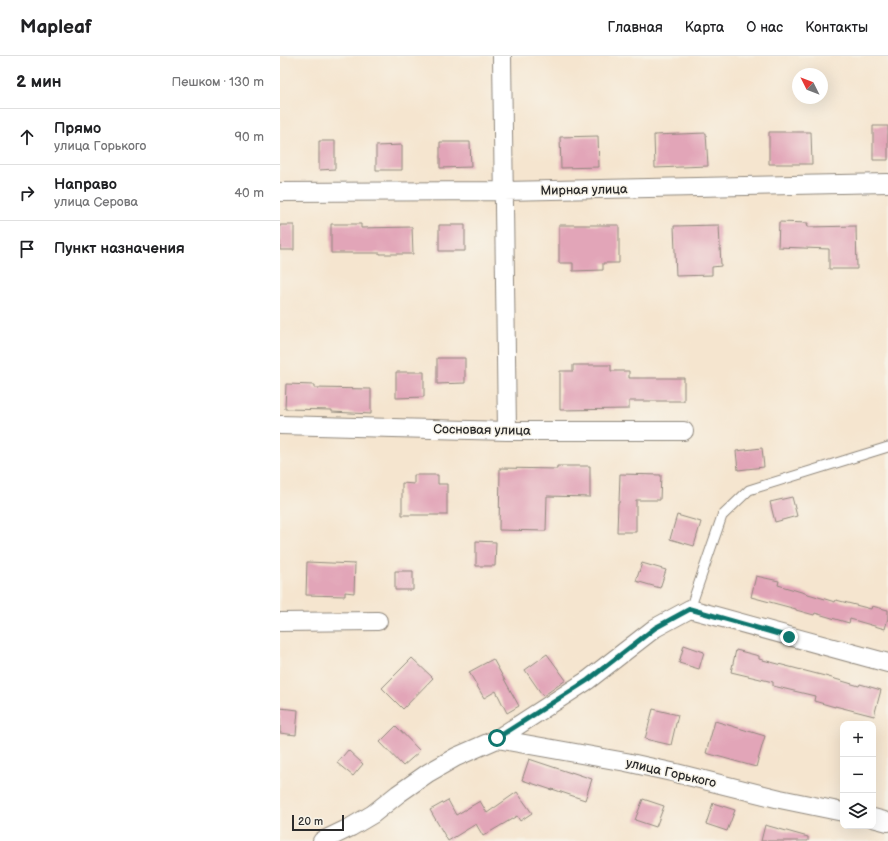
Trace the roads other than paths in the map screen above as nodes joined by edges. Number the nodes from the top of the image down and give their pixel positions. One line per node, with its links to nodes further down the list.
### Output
1 (502, 56): 3 (street)
2 (888, 183): 3 (street, Мирная улица)
3 (504, 191): 4 (street, Мирная улица); 6 (street)
4 (280, 192)
5 (280, 425): 6 (street, Сосновая улица)
6 (507, 431): 7 (street, Сосновая улица)
7 (684, 431)
8 (888, 447): 9 (lane)
9 (690, 609): 12 (street); 13 (street)
10 (378, 621): 11 (street)
11 (280, 622)
12 (888, 663)
13 (497, 738): 14 (street, улица Горького); 17 (street)
14 (840, 811)
15 (876, 819): 16 (street)
16 (888, 822)
17 (322, 841)

